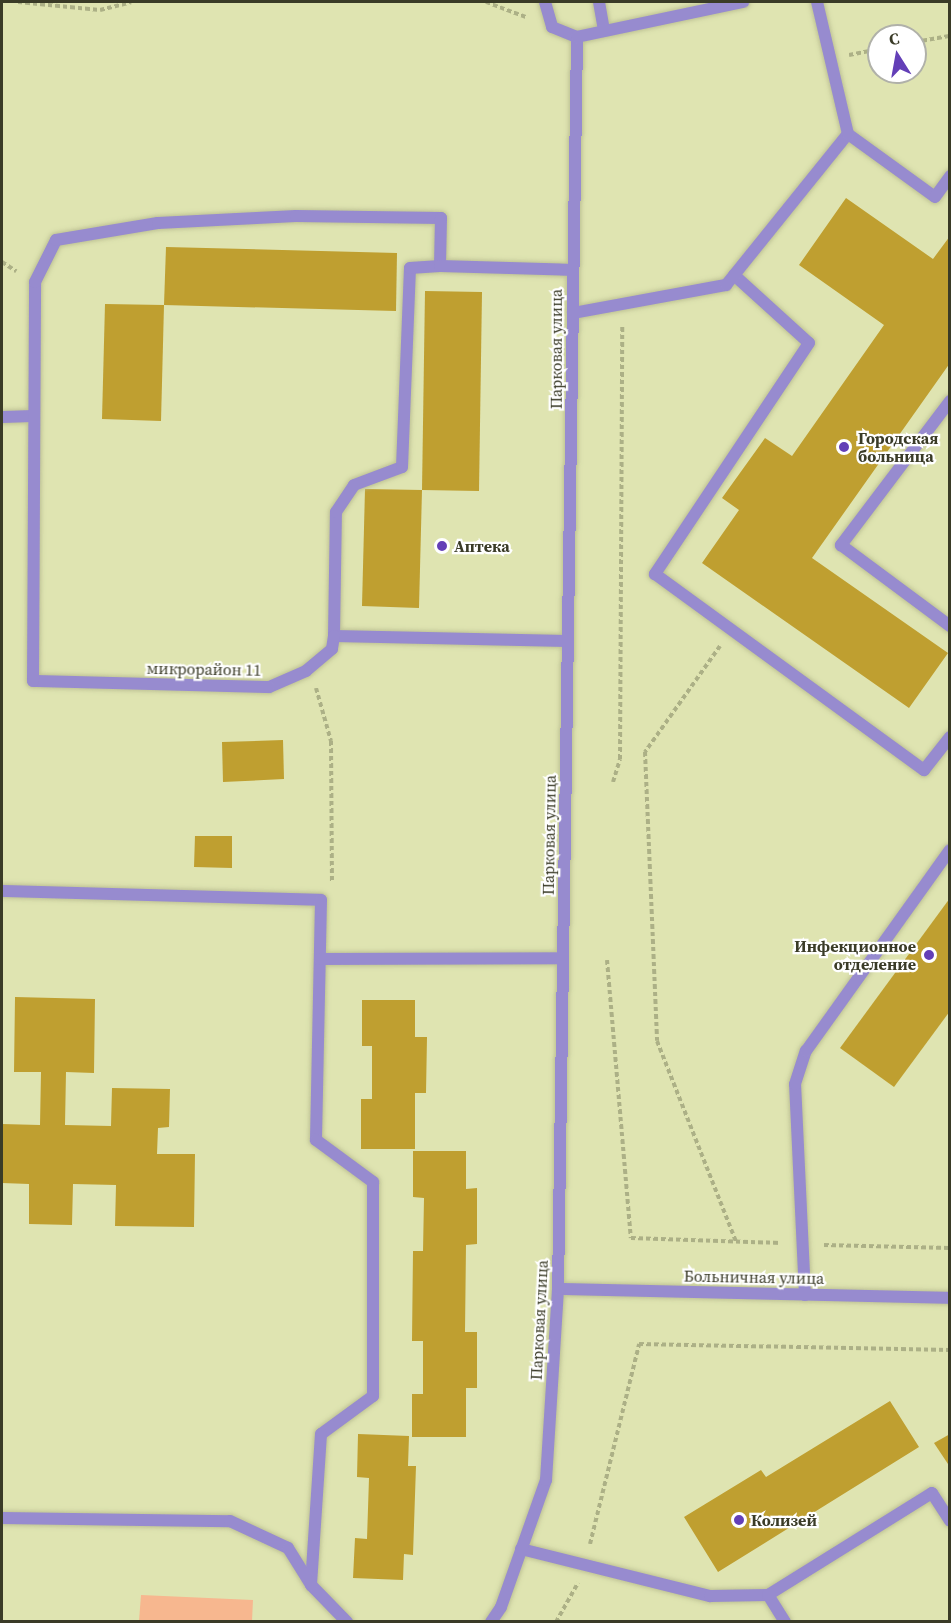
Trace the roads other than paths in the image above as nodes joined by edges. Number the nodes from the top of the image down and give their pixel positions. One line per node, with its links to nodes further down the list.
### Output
1 (545, 2): 6 (street)
2 (599, 2): 5 (street)
3 (743, 2): 5 (street)
4 (817, 2): 7 (street)
5 (604, 31): 6 (street)
6 (577, 37): 10 (street, Парковая улица)
7 (848, 134): 8 (street); 11 (street)
8 (950, 176)
9 (440, 267): 10 (street); 14 (street); 17 (street)
10 (573, 270): 12 (street, Парковая улица)
11 (734, 275): 12 (street); 19 (street)
12 (573, 313): 18 (street, Парковая улица)
13 (950, 401): 16 (street)
14 (34, 416): 15 (street); 17 (street, микрорайон 11)
15 (2, 417)
16 (950, 626)
17 (334, 636): 18 (street)
18 (567, 641): 23 (street, Парковая улица)
19 (950, 737)
20 (950, 850): 25 (street)
21 (2, 891): 22 (street)
22 (320, 958): 23 (street); 30 (street)
23 (563, 958): 24 (street, Парковая улица)
24 (558, 1289): 25 (street, Больничная улица); 29 (street, Парковая улица)
25 (805, 1295): 26 (street, Больничная улица)
26 (950, 1298)
27 (2, 1518): 30 (street)
28 (950, 1521): 31 (street)
29 (521, 1549): 31 (street); 33 (street, Парковая улица)
30 (311, 1585): 32 (street)
31 (768, 1594): 34 (street)
32 (347, 1622)
33 (491, 1622)
34 (785, 1622)

